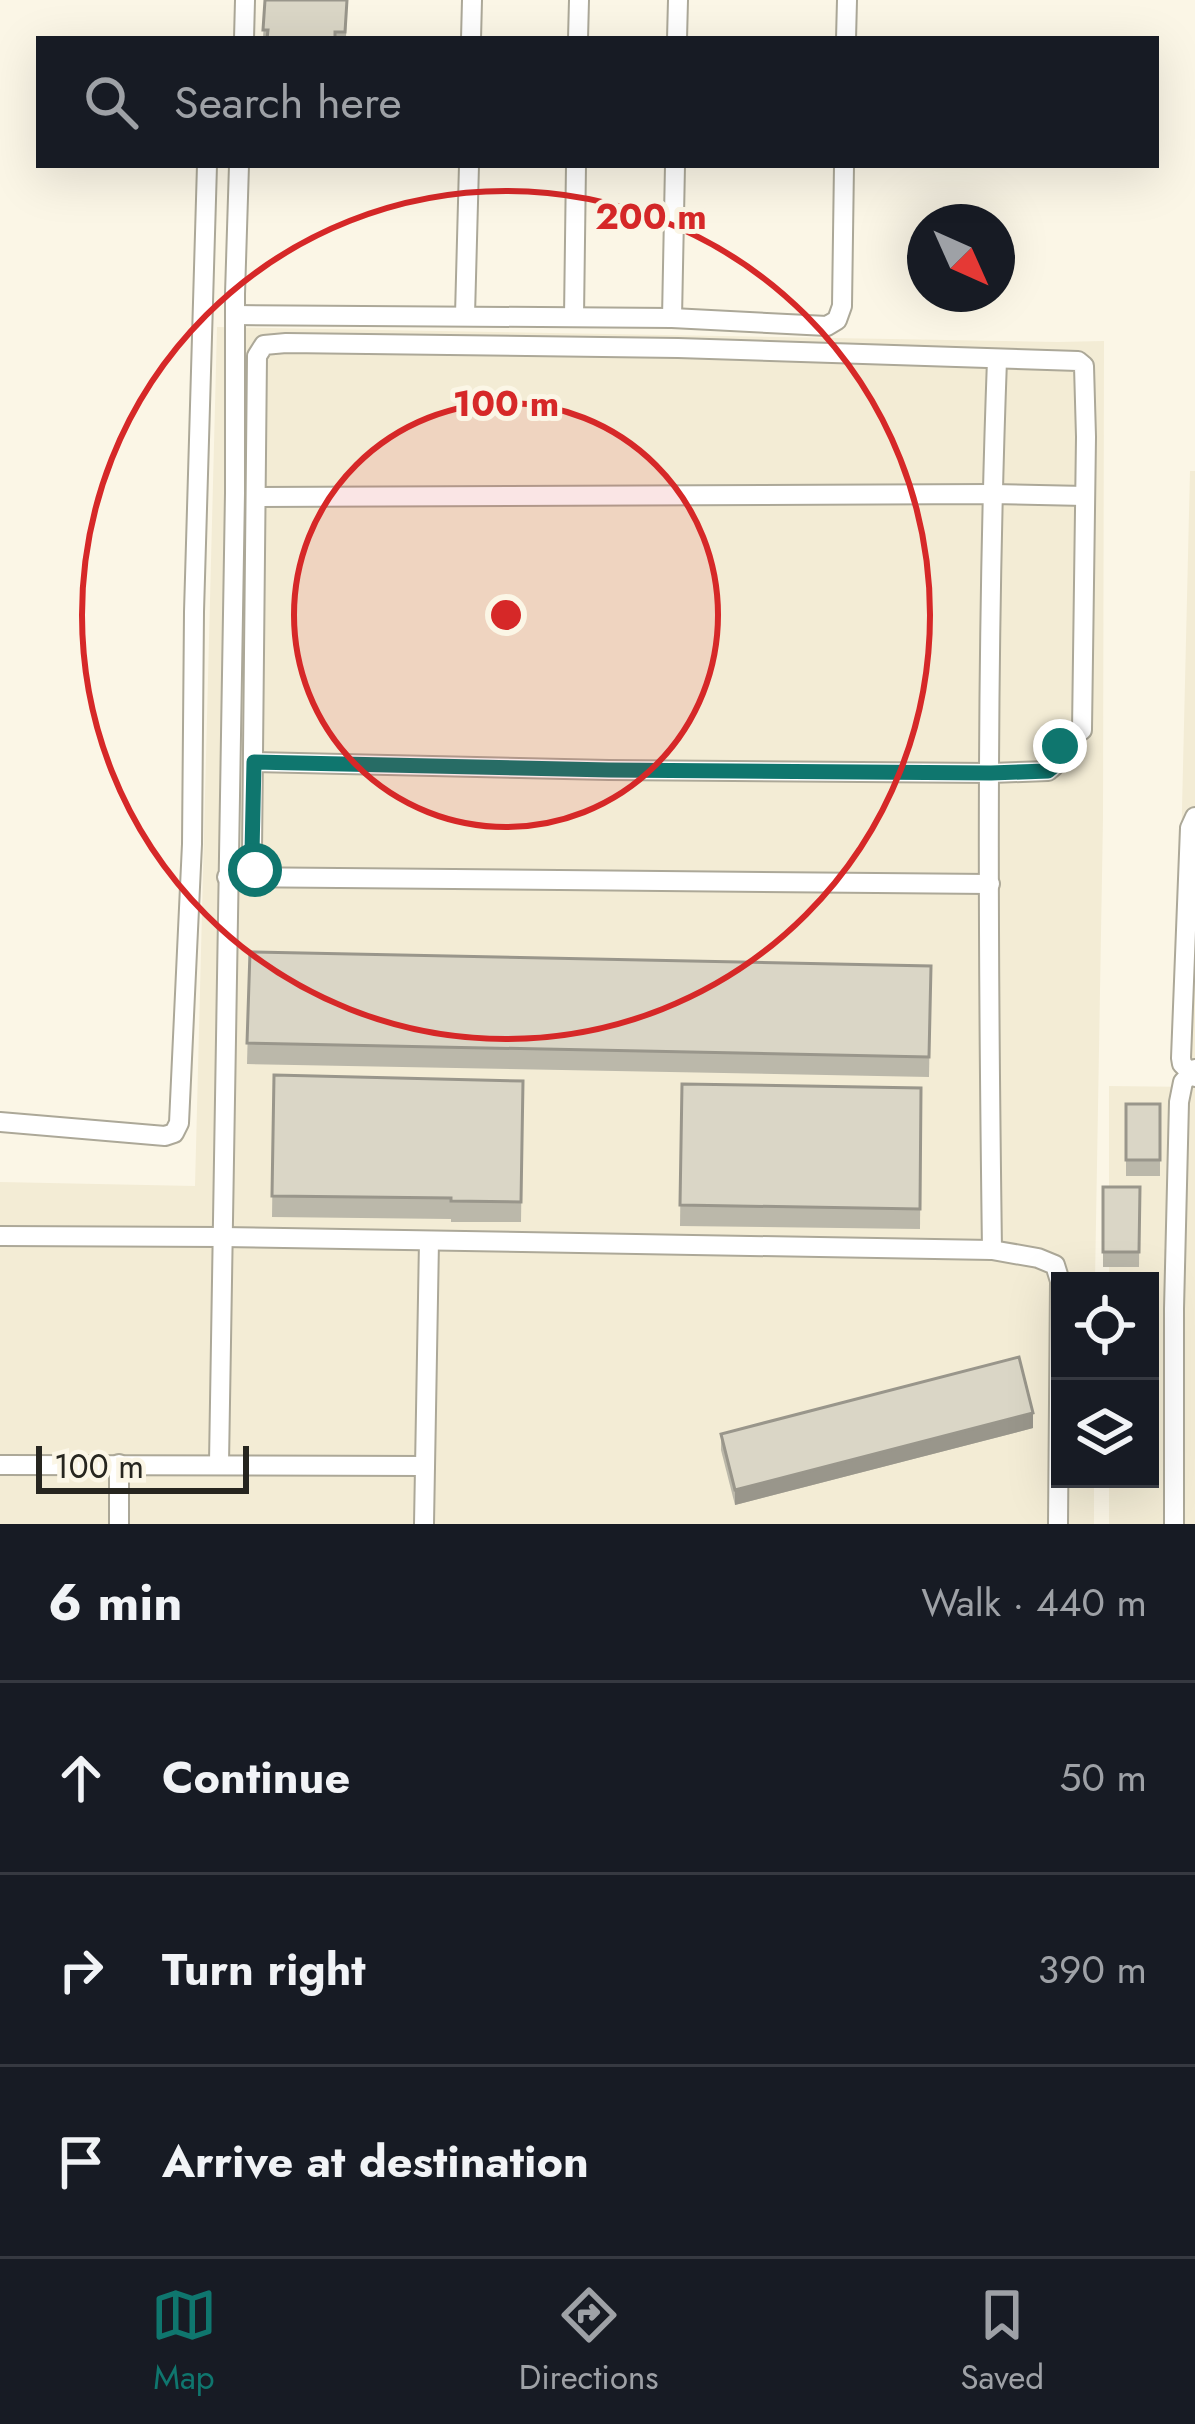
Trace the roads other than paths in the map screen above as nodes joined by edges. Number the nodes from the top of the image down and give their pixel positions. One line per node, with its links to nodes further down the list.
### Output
1 (245, 0): 6 (lane)
2 (472, 0): 7 (lane)
3 (579, 0): 8 (lane)
4 (678, 0): 9 (lane)
5 (847, 0): 10 (lane)
6 (244, 36)
7 (471, 36)
8 (578, 36)
9 (677, 36)
10 (846, 36)
11 (207, 168): 32 (lane)
12 (239, 168): 17 (lane)
13 (469, 168): 18 (lane)
14 (576, 168): 19 (lane)
15 (675, 168): 20 (lane)
16 (844, 168): 20 (lane)
17 (235, 315): 18 (lane); 28 (lane)
18 (466, 315): 19 (lane)
19 (574, 317): 20 (lane)
20 (673, 319)
21 (997, 360): 22 (lane); 23 (lane); 24 (lane)
22 (992, 494): 23 (lane); 24 (lane); 26 (lane)
23 (257, 496): 25 (lane)
24 (1084, 496): 26 (lane)
25 (254, 762): 26 (lane); 29 (lane)
26 (991, 773): 30 (lane)
27 (1195, 817): 31 (lane)
28 (227, 878): 29 (lane); 35 (lane)
29 (265, 879): 30 (lane)
30 (990, 884): 37 (lane)
31 (1193, 1073): 33 (lane)
32 (0, 1122)
33 (1186, 1184): 42 (lane)
34 (0, 1236): 35 (lane)
35 (222, 1237): 36 (lane); 38 (lane)
36 (429, 1241): 37 (lane); 41 (lane)
37 (992, 1250): 45 (lane)
38 (219, 1463): 39 (lane); 41 (lane)
39 (119, 1464): 40 (lane); 43 (lane)
40 (0, 1465)
41 (425, 1466): 44 (lane)
42 (1181, 1515)
43 (119, 1524)
44 (424, 1524)
45 (1058, 1524)

